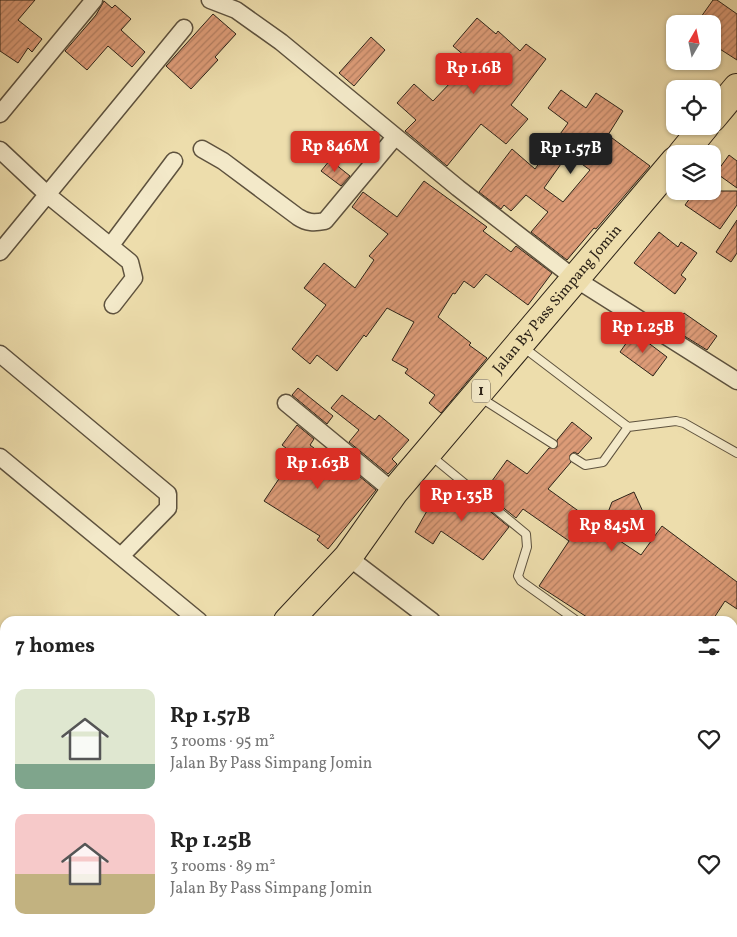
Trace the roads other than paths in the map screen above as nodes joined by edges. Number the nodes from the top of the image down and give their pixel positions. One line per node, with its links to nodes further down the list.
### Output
1 (94, 0): 6 (street)
2 (210, 0): 8 (street)
3 (184, 28): 14 (street)
4 (737, 88): 5 (highway)
5 (721, 107)
6 (0, 114)
7 (698, 135): 9 (highway)
8 (395, 137): 10 (street); 17 (street)
9 (689, 145)
10 (202, 148)
11 (0, 150): 14 (street)
12 (174, 161): 15 (street)
13 (666, 171): 17 (highway, Jalan By Pass Simpang Jomin / 1)
14 (48, 196): 15 (street); 16 (street)
15 (111, 245): 18 (street)
16 (0, 252)
17 (574, 278): 19 (highway, Jalan By Pass Simpang Jomin / 1); 21 (street)
18 (113, 305)
19 (519, 345): 22 (highway, Jalan By Pass Simpang Jomin / 1); 24 (lane)
20 (0, 354): 31 (street)
21 (737, 382)
22 (477, 395): 25 (lane); 27 (highway, Jalan By Pass Simpang Jomin / 1)
23 (286, 403): 30 (street)
24 (628, 426): 26 (lane); 29 (lane)
25 (553, 444)
26 (737, 453)
27 (429, 454): 30 (highway, Jalan By Pass Simpang Jomin / 1); 36 (lane)
28 (0, 457): 31 (street)
29 (574, 458)
30 (394, 492): 32 (highway, Jalan By Pass Simpang Jomin / 1)
31 (121, 556): 33 (street)
32 (348, 557): 34 (highway, Jalan By Pass Simpang Jomin / 1); 35 (street)
33 (193, 616)
34 (293, 616)
35 (425, 616)
36 (570, 616)

